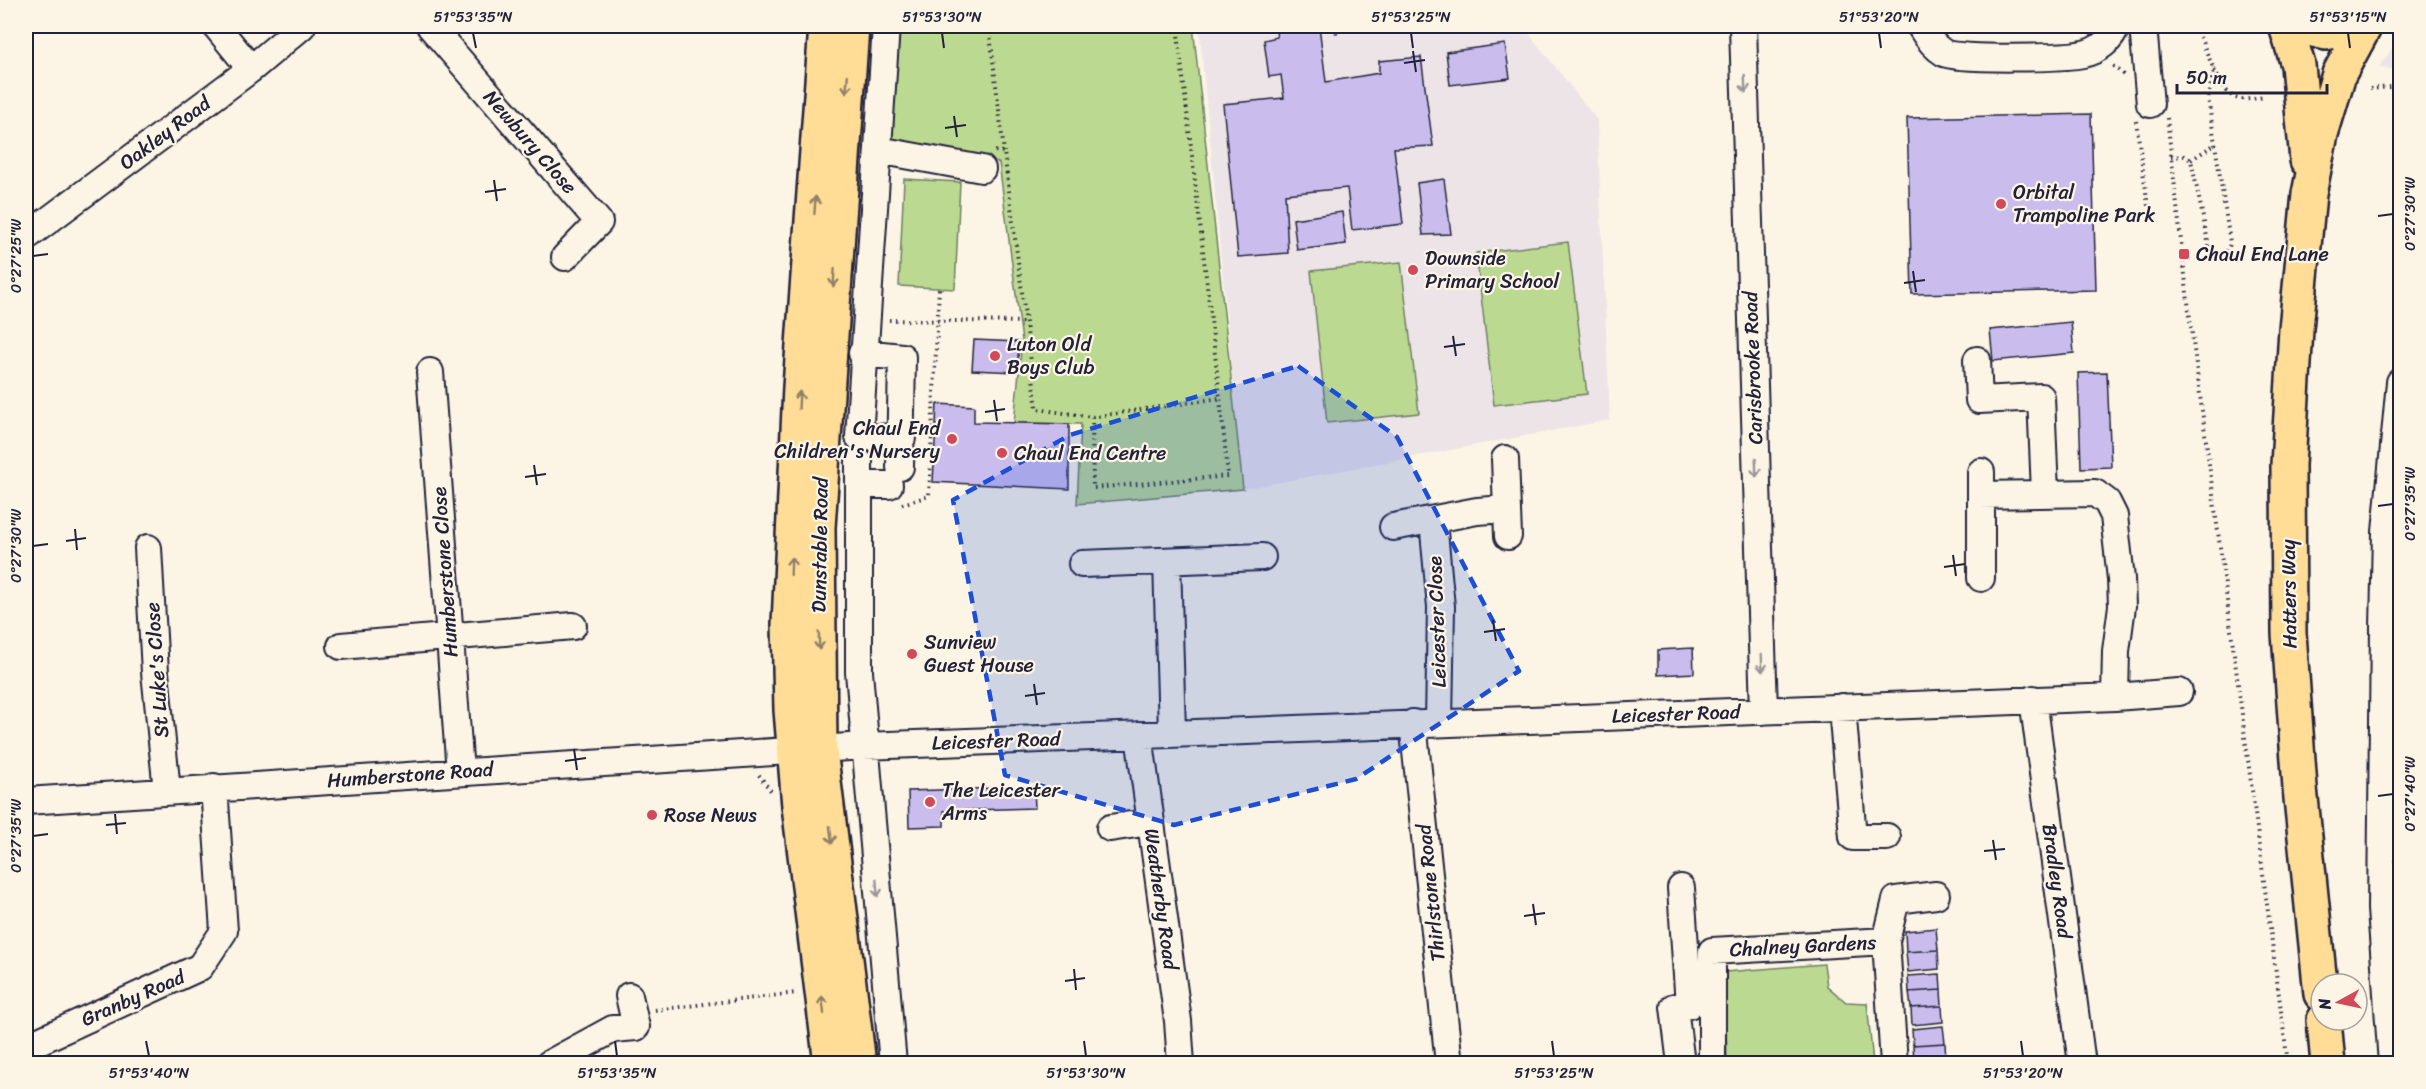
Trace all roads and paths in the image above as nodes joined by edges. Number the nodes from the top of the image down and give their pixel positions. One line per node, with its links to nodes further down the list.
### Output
1 (216, 26): 23 (street)
2 (302, 26): 23 (street, Oakley Road)
3 (430, 26): 38 (street, Newbury Close)
4 (826, 26): 73 (main road, Dunstable Road, one-way to 4)
5 (852, 26): 73 (main road, Dunstable Road, one-way to 73)
6 (886, 26): 30 (street)
7 (1023, 26): 18 (path)
8 (1177, 26): 45 (path)
9 (1336, 26): 19 (path)
10 (1743, 26): 67 (street, Carisbrooke Road, one-way to 67)
11 (1920, 26): 20 (street)
12 (2143, 26): 21 (street)
13 (2195, 26): 22 (path)
14 (2286, 26): 35 (main road, Hatters Way)
15 (2296, 26): 16 (main road)
16 (2355, 26)
17 (2365, 26): 35 (main road, Hatters Way)
18 (989, 28): 31 (path)
19 (1337, 35)
20 (2106, 40): 21 (street); 24 (path)
21 (2145, 57): 28 (street)
22 (2214, 67): 27 (path); 29 (path)
23 (250, 69): 37 (street, Oakley Road)
24 (2128, 81)
25 (2400, 86): 26 (path)
26 (2370, 89)
27 (2265, 97)
28 (2142, 105): 32 (path); 36 (path)
29 (2215, 144): 34 (path); 34 (path)
30 (878, 150): 33 (street); 39 (street)
31 (1004, 152): 33 (path); 40 (path)
32 (2171, 157): 34 (path); 100 (path)
33 (988, 160)
34 (2191, 160)
35 (2309, 194): 85 (main road, Hatters Way)
36 (2148, 206)
37 (26, 237)
38 (565, 257)
39 (865, 320): 40 (path); 41 (street)
40 (1026, 322): 46 (path)
41 (862, 353): 48 (street); 48 (street)
42 (1977, 360): 50 (street)
43 (430, 372): 61 (street, Humberstone Close)
44 (2400, 382): 47 (street)
45 (1220, 398): 46 (path); 46 (path)
46 (1092, 417)
47 (2398, 436): 83 (street)
48 (902, 438): 72 (street, Dunstable Road)
49 (1505, 459): 51 (street)
50 (2045, 492): 59 (street); 64 (street)
51 (1507, 509): 52 (street); 54 (street)
52 (1433, 521): 53 (street); 68 (street, Leicester Close)
53 (1393, 526)
54 (1508, 536)
55 (148, 548): 76 (street, St Luke's Close)
56 (1262, 557): 57 (street)
57 (1167, 561): 58 (street); 70 (street)
58 (1082, 564)
59 (1982, 578)
60 (573, 626): 61 (street)
61 (450, 636): 62 (street); 74 (street, Humberstone Close)
62 (341, 646)
63 (2179, 692): 64 (street, Leicester Road)
64 (2115, 697): 65 (street, Leicester Road)
65 (2032, 699): 66 (street, Leicester Road); 99 (street, Bradley Road)
66 (1842, 707): 67 (street, Leicester Road); 80 (street)
67 (1764, 711): 68 (street, Leicester Road)
68 (1439, 722): 69 (street, Leicester Road)
69 (1413, 723): 70 (street, Leicester Road); 95 (street, Thirlstone Road)
70 (1172, 732): 71 (street, Leicester Road)
71 (1139, 735): 72 (street, Leicester Road); 78 (street, Weatherby Road)
72 (864, 746): 73 (street, Leicester Road); 93 (street, Dunstable Road, one-way to 93)
73 (808, 750): 74 (street, Humberstone Road); 91 (main road, Dunstable Road, one-way to 73); 92 (main road, Dunstable Road, one-way to 92)
74 (460, 772): 75 (street, Humberstone Road)
75 (214, 787): 76 (street, Humberstone Road); 89 (street, Granby Road)
76 (167, 791): 77 (street, Humberstone Road)
77 (26, 801)
78 (1150, 822): 79 (street); 94 (street, Weatherby Road)
79 (1110, 828)
80 (1887, 837)
81 (1680, 888): 96 (street)
82 (1936, 895): 84 (street)
83 (2390, 908): 102 (street)
84 (1886, 940): 97 (street, Chalney Gardens); 98 (street, Chalney Gardens)
85 (2319, 972)
86 (805, 992): 87 (path)
87 (631, 1004): 90 (street)
88 (2325, 1032): 101 (main road)
89 (26, 1047)
90 (549, 1064)
91 (831, 1064)
92 (860, 1064)
93 (893, 1064)
94 (1181, 1064)
95 (1449, 1064)
96 (1681, 1064)
97 (1712, 1064)
98 (1894, 1064)
99 (2082, 1064)
100 (2288, 1064)
101 (2328, 1064)
102 (2392, 1064)

